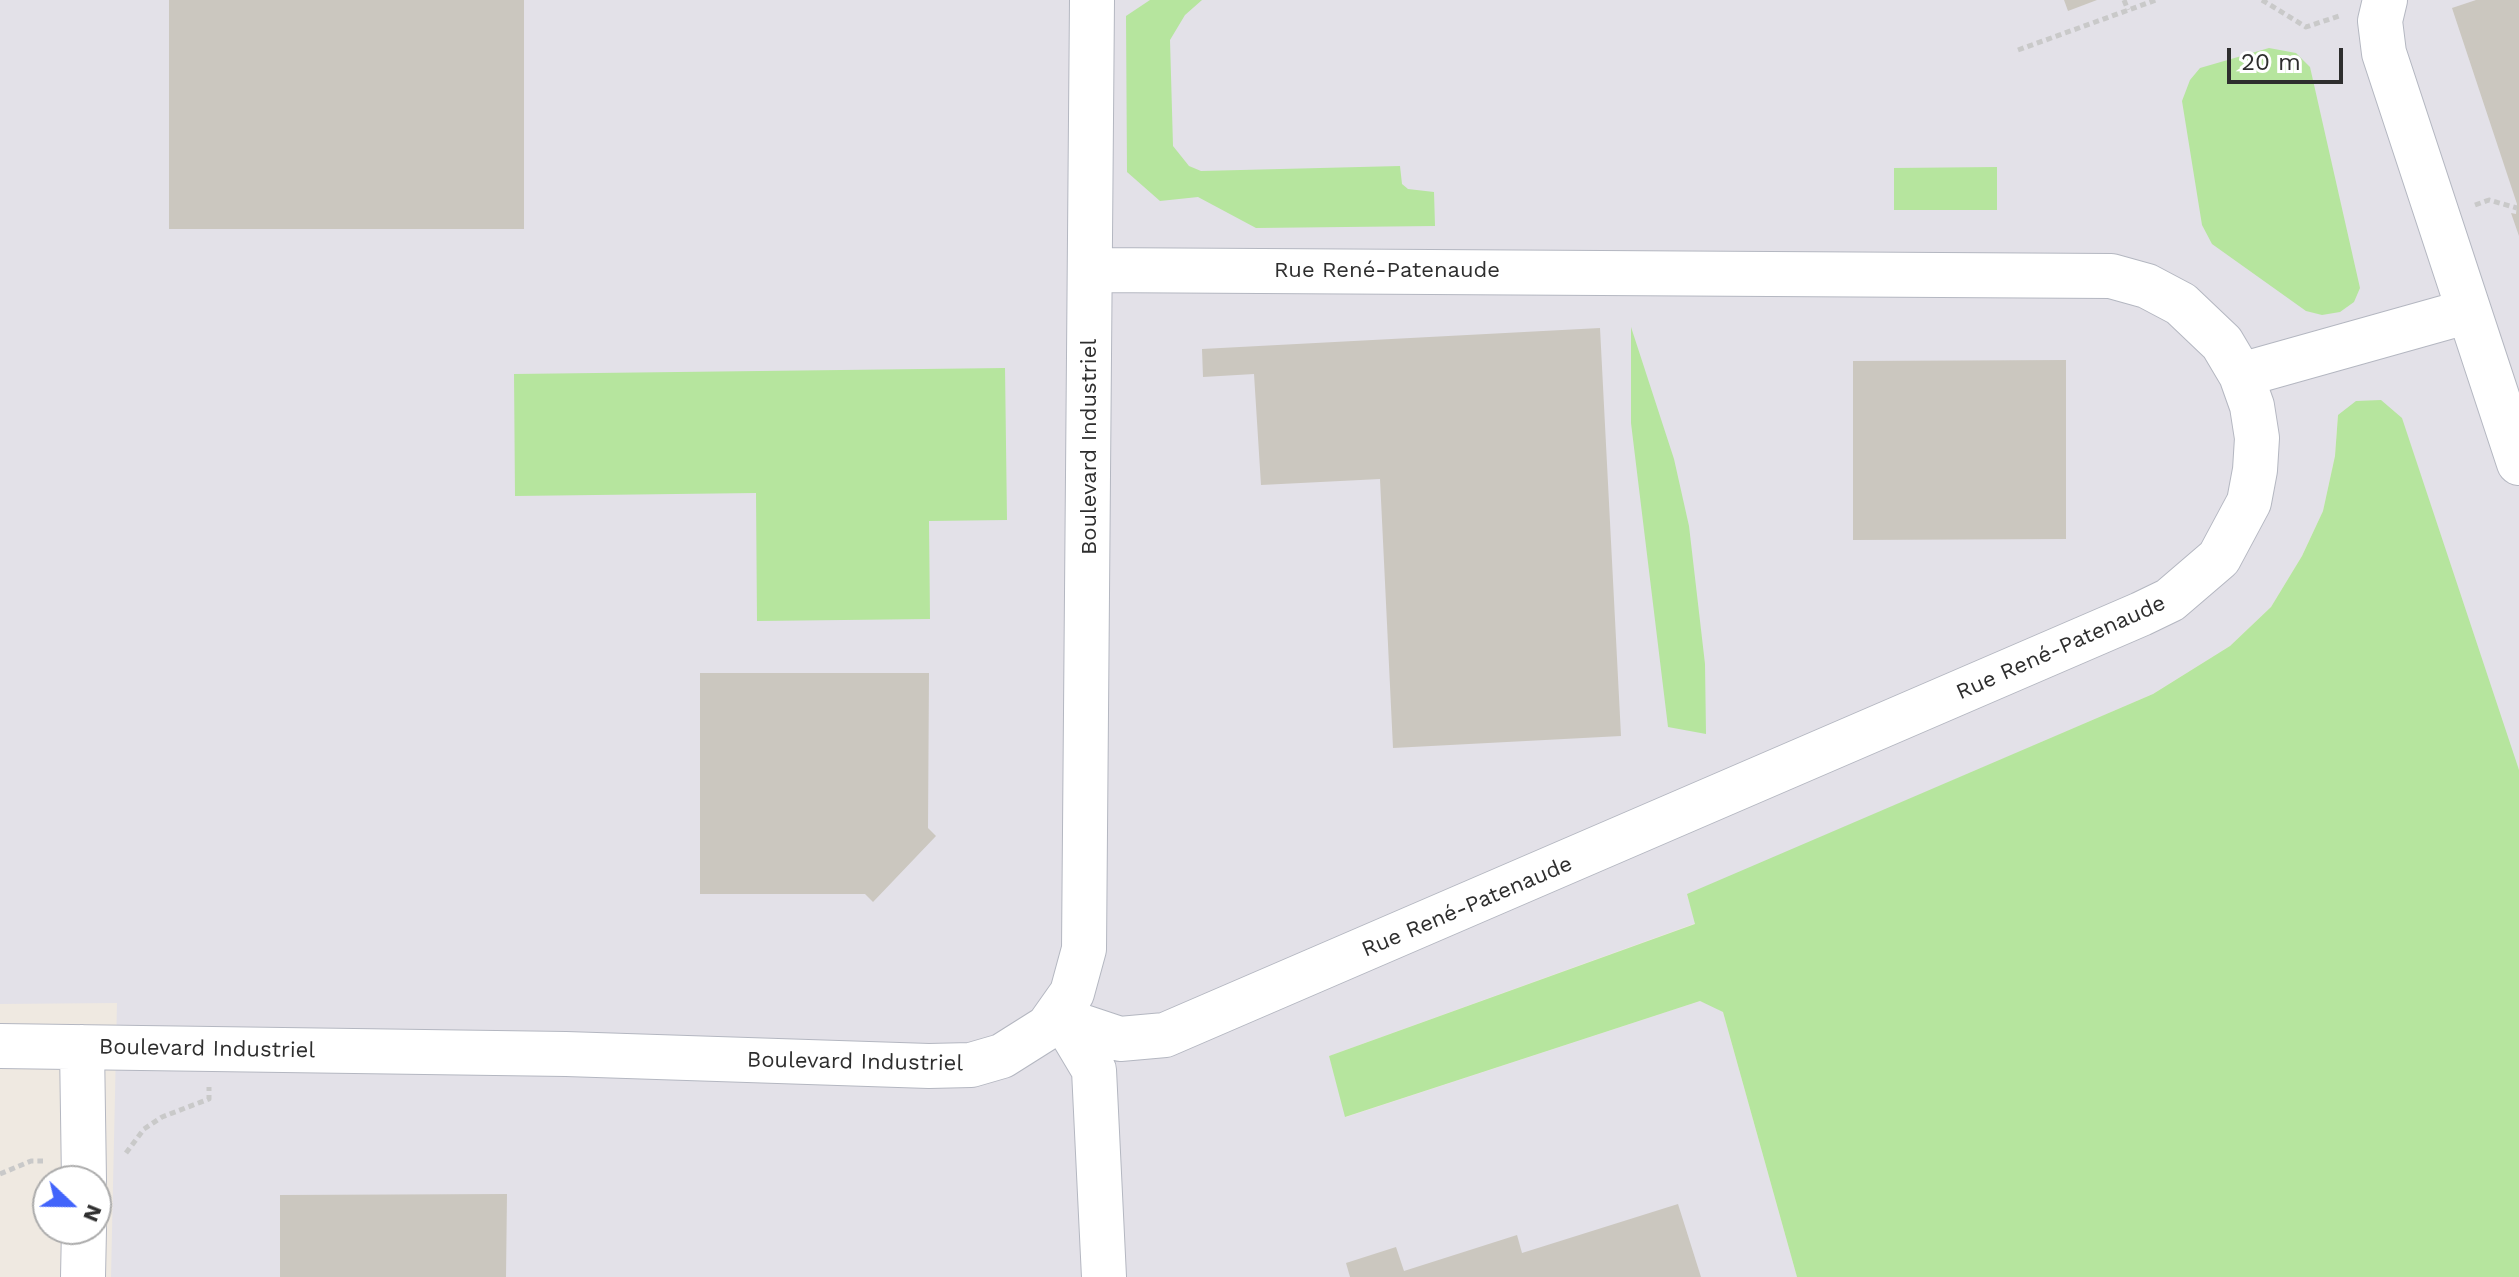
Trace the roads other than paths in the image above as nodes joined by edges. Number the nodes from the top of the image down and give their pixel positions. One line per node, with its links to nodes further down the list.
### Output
1 (1092, 0): 3 (street, Boulevard Industriel)
2 (2384, 7): 4 (street)
3 (1091, 270): 5 (street, Rue René-Patenaude); 7 (street, Boulevard Industriel)
4 (2469, 311): 5 (street); 6 (street)
5 (2241, 375): 7 (street, Rue René-Patenaude)
6 (2519, 463)
7 (1060, 1013): 9 (street, Boulevard Industriel); 13 (street)
8 (0, 1046): 9 (street, Boulevard Industriel)
9 (82, 1047): 10 (street)
10 (84, 1165)
11 (84, 1245): 12 (street)
12 (83, 1277)
13 (1104, 1277)

